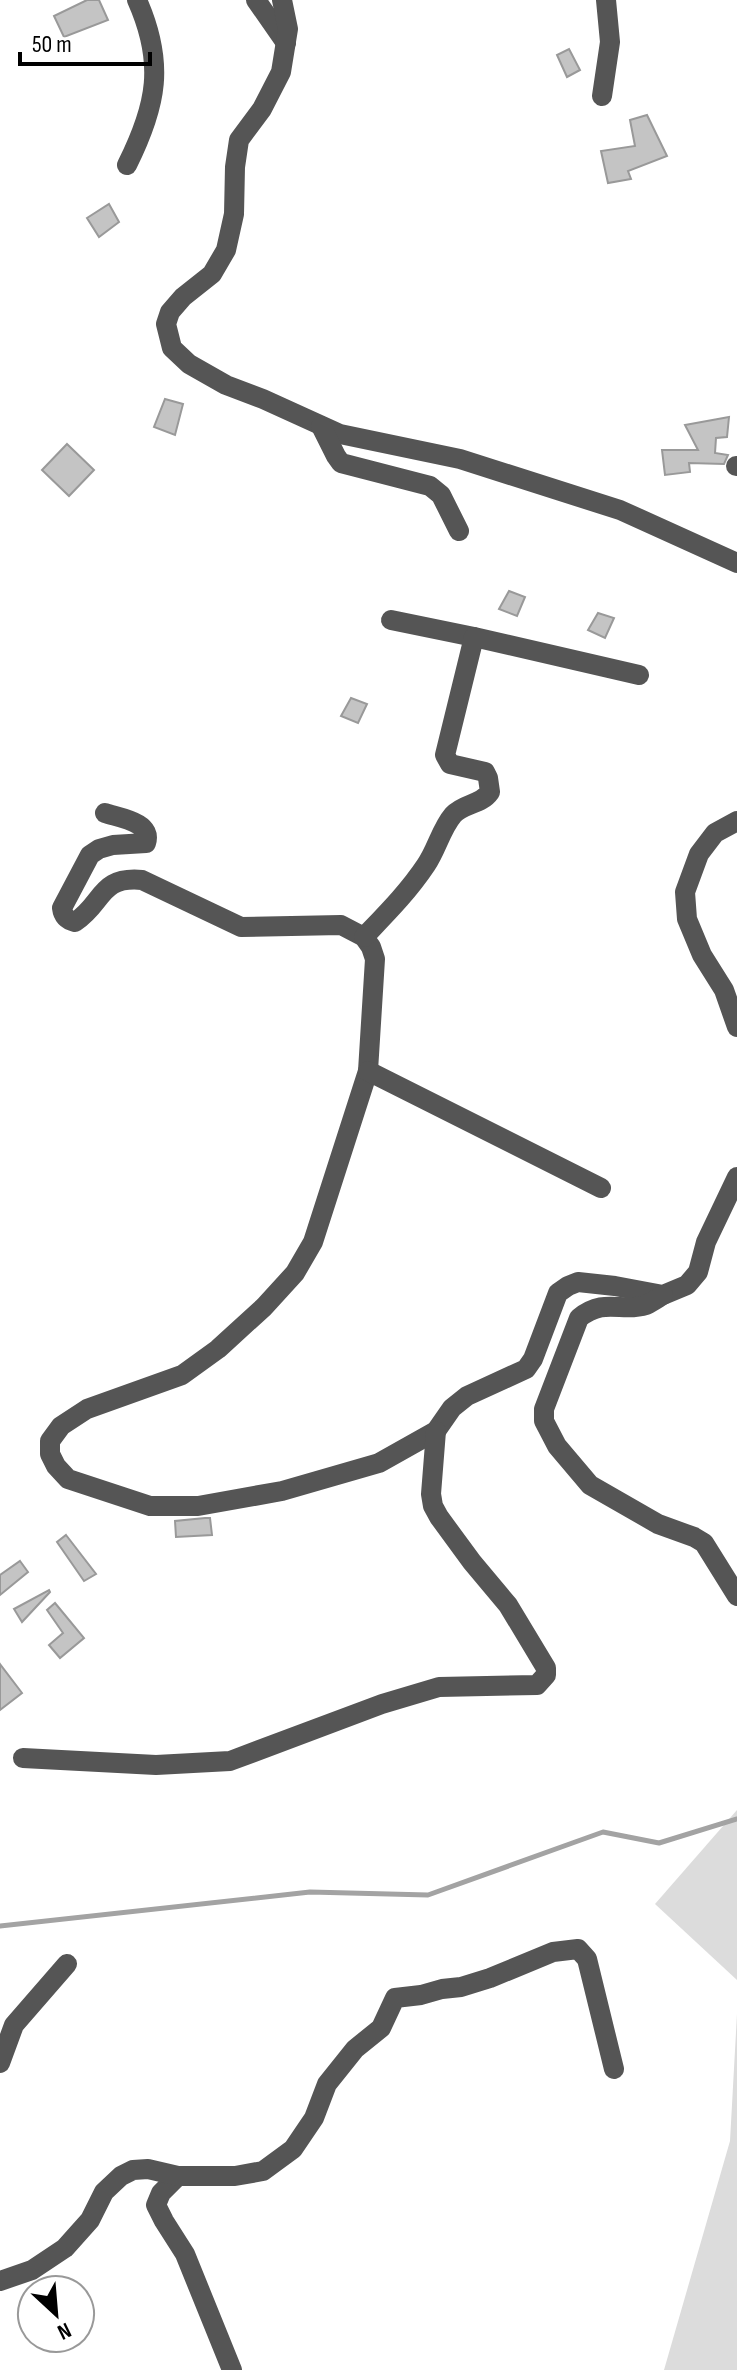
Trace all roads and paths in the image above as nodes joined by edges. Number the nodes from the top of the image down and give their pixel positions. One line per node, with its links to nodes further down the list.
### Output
1 (137, 0): 7 (street)
2 (256, 0): 5 (street)
3 (282, 0): 5 (street)
4 (606, 0): 6 (street)
5 (286, 43): 8 (street)
6 (602, 96)
7 (127, 165)
8 (321, 426): 9 (street); 10 (street)
9 (459, 531)
10 (737, 563)
11 (391, 620): 12 (street)
12 (474, 637): 13 (street); 16 (street)
13 (639, 675)
14 (105, 813): 16 (street)
15 (737, 821): 17 (street)
16 (364, 937): 18 (street)
17 (737, 1027)
18 (368, 1071): 20 (street); 22 (street)
19 (737, 1177): 21 (street)
20 (601, 1188)
21 (663, 1295): 22 (street); 23 (street)
22 (436, 1431): 24 (street)
23 (737, 1596)
24 (23, 1758)
25 (67, 1964): 26 (street)
26 (0, 2063)
27 (614, 2069): 28 (street)
28 (178, 2176): 29 (street); 30 (street)
29 (0, 2281)
30 (232, 2370)

